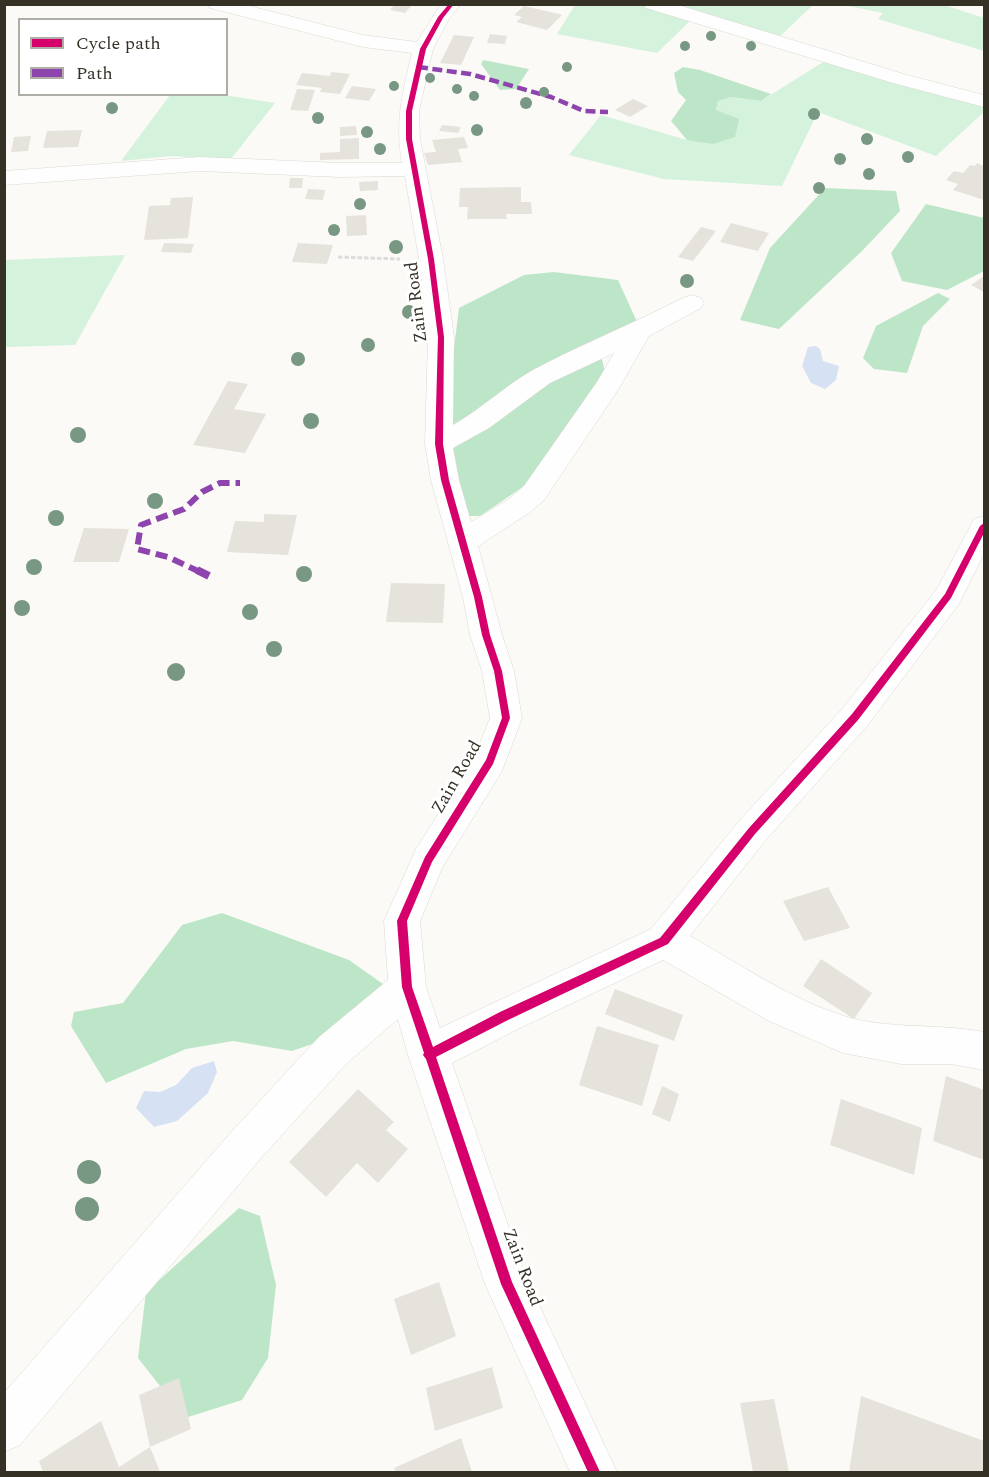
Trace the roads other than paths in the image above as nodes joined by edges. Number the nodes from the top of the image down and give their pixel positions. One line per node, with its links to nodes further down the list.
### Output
1 (217, 4): 4 (street)
2 (452, 4): 4 (street, Zain Road)
3 (653, 4): 5 (street)
4 (423, 49): 6 (street, Zain Road)
5 (984, 101)
6 (414, 169): 7 (street); 10 (street, Zain Road)
7 (4, 178)
8 (692, 303): 9 (street)
9 (639, 331): 10 (street); 12 (street)
10 (439, 444): 12 (street, Zain Road)
11 (984, 526): 13 (street)
12 (462, 542): 14 (street, Zain Road)
13 (664, 941): 15 (street); 16 (street)
14 (407, 987): 16 (street, Zain Road); 17 (street)
15 (984, 1051)
16 (428, 1055): 18 (street, Zain Road)
17 (4, 1429)
18 (594, 1473)

